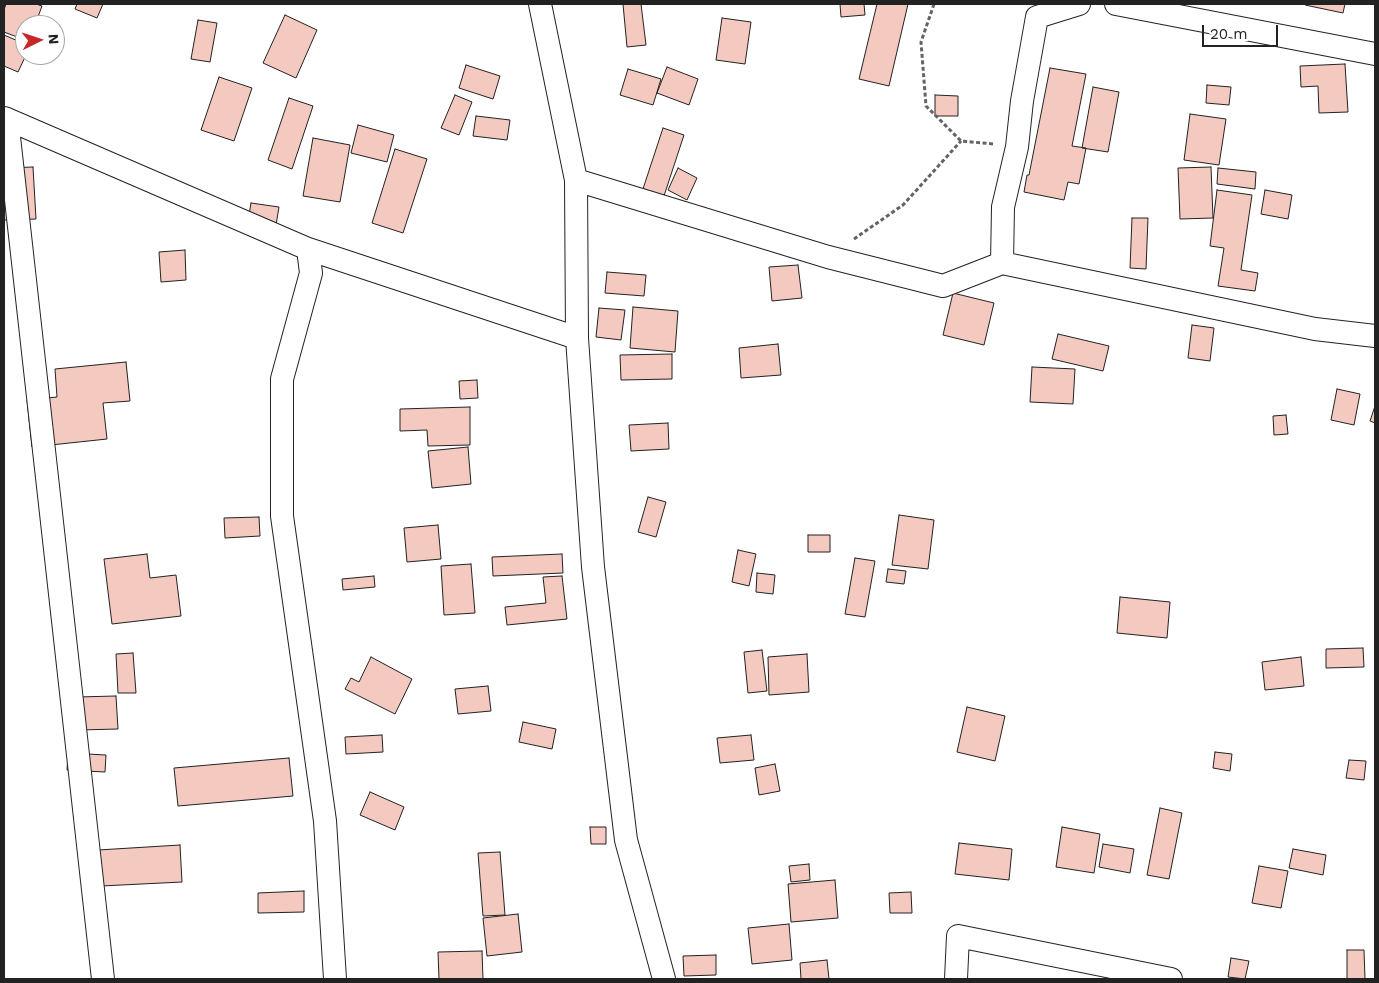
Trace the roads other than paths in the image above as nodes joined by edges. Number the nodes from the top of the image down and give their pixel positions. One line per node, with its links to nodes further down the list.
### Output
1 (539, 4): 6 (street)
2 (1080, 4): 8 (street)
3 (1116, 4): 4 (street)
4 (1375, 54)
5 (6, 118): 7 (street); 11 (street)
6 (576, 180): 8 (street); 10 (street)
7 (308, 249): 10 (street); 12 (street)
8 (1002, 263): 9 (street)
9 (1375, 336)
10 (577, 338): 13 (street)
11 (102, 979)
12 (335, 979)
13 (664, 979)
14 (956, 979): 15 (street)
15 (1171, 979)

